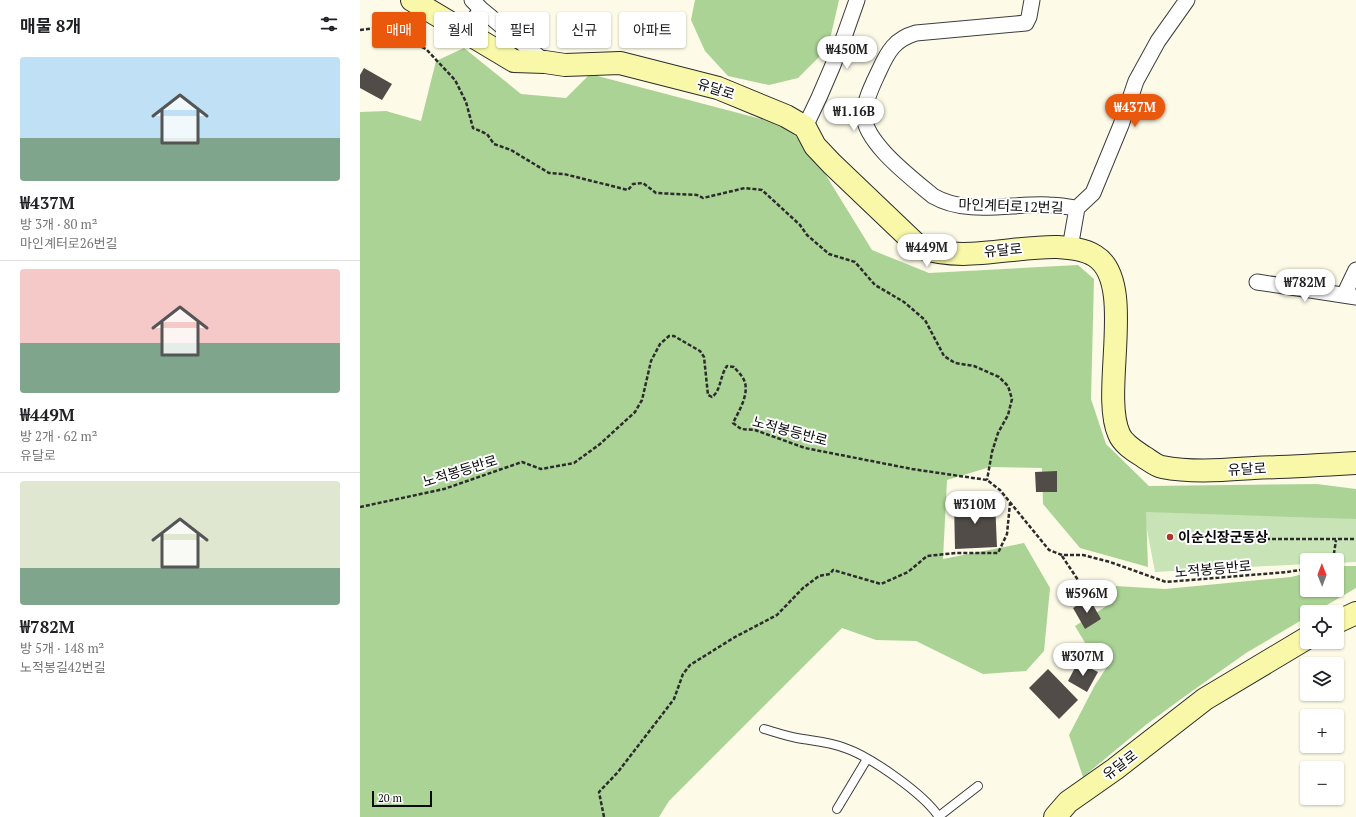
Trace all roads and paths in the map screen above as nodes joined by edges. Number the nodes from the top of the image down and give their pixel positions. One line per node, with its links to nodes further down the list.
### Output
1 (412, 0): 6 (street, 유달로)
2 (857, 0): 10 (street)
3 (1032, 0): 11 (street, 마인계터로12번길)
4 (1187, 0): 11 (street)
5 (476, 5): 9 (street)
6 (434, 13)
7 (360, 30): 17 (path)
8 (488, 45): 9 (street, 유달로)
9 (545, 62): 10 (street, 유달로)
10 (804, 127): 12 (street, 유달로)
11 (1077, 208): 12 (street)
12 (1070, 248): 16 (street, 유달로)
13 (1356, 270): 15 (street)
14 (1257, 282): 15 (street)
15 (1350, 296)
16 (1356, 463)
17 (987, 480): 18 (path, 노적봉등반로); 19 (path, 노적봉등반로)
18 (1010, 502): 24 (path, 노적봉등반로); 34 (path)
19 (360, 507)
20 (1212, 539): 22 (path)
21 (1356, 539): 22 (path)
22 (1336, 540): 23 (path)
23 (1334, 553)
24 (1062, 555): 25 (path, 노적봉등반로); 26 (path)
25 (1300, 570)
26 (1086, 592)
27 (1356, 613): 28 (street)
28 (1344, 619)
29 (1300, 642): 36 (street, 유달로)
30 (764, 729): 31 (lane)
31 (867, 759): 33 (lane); 35 (lane)
32 (978, 786): 35 (lane)
33 (837, 808)
34 (604, 817)
35 (938, 817)
36 (1055, 817)

